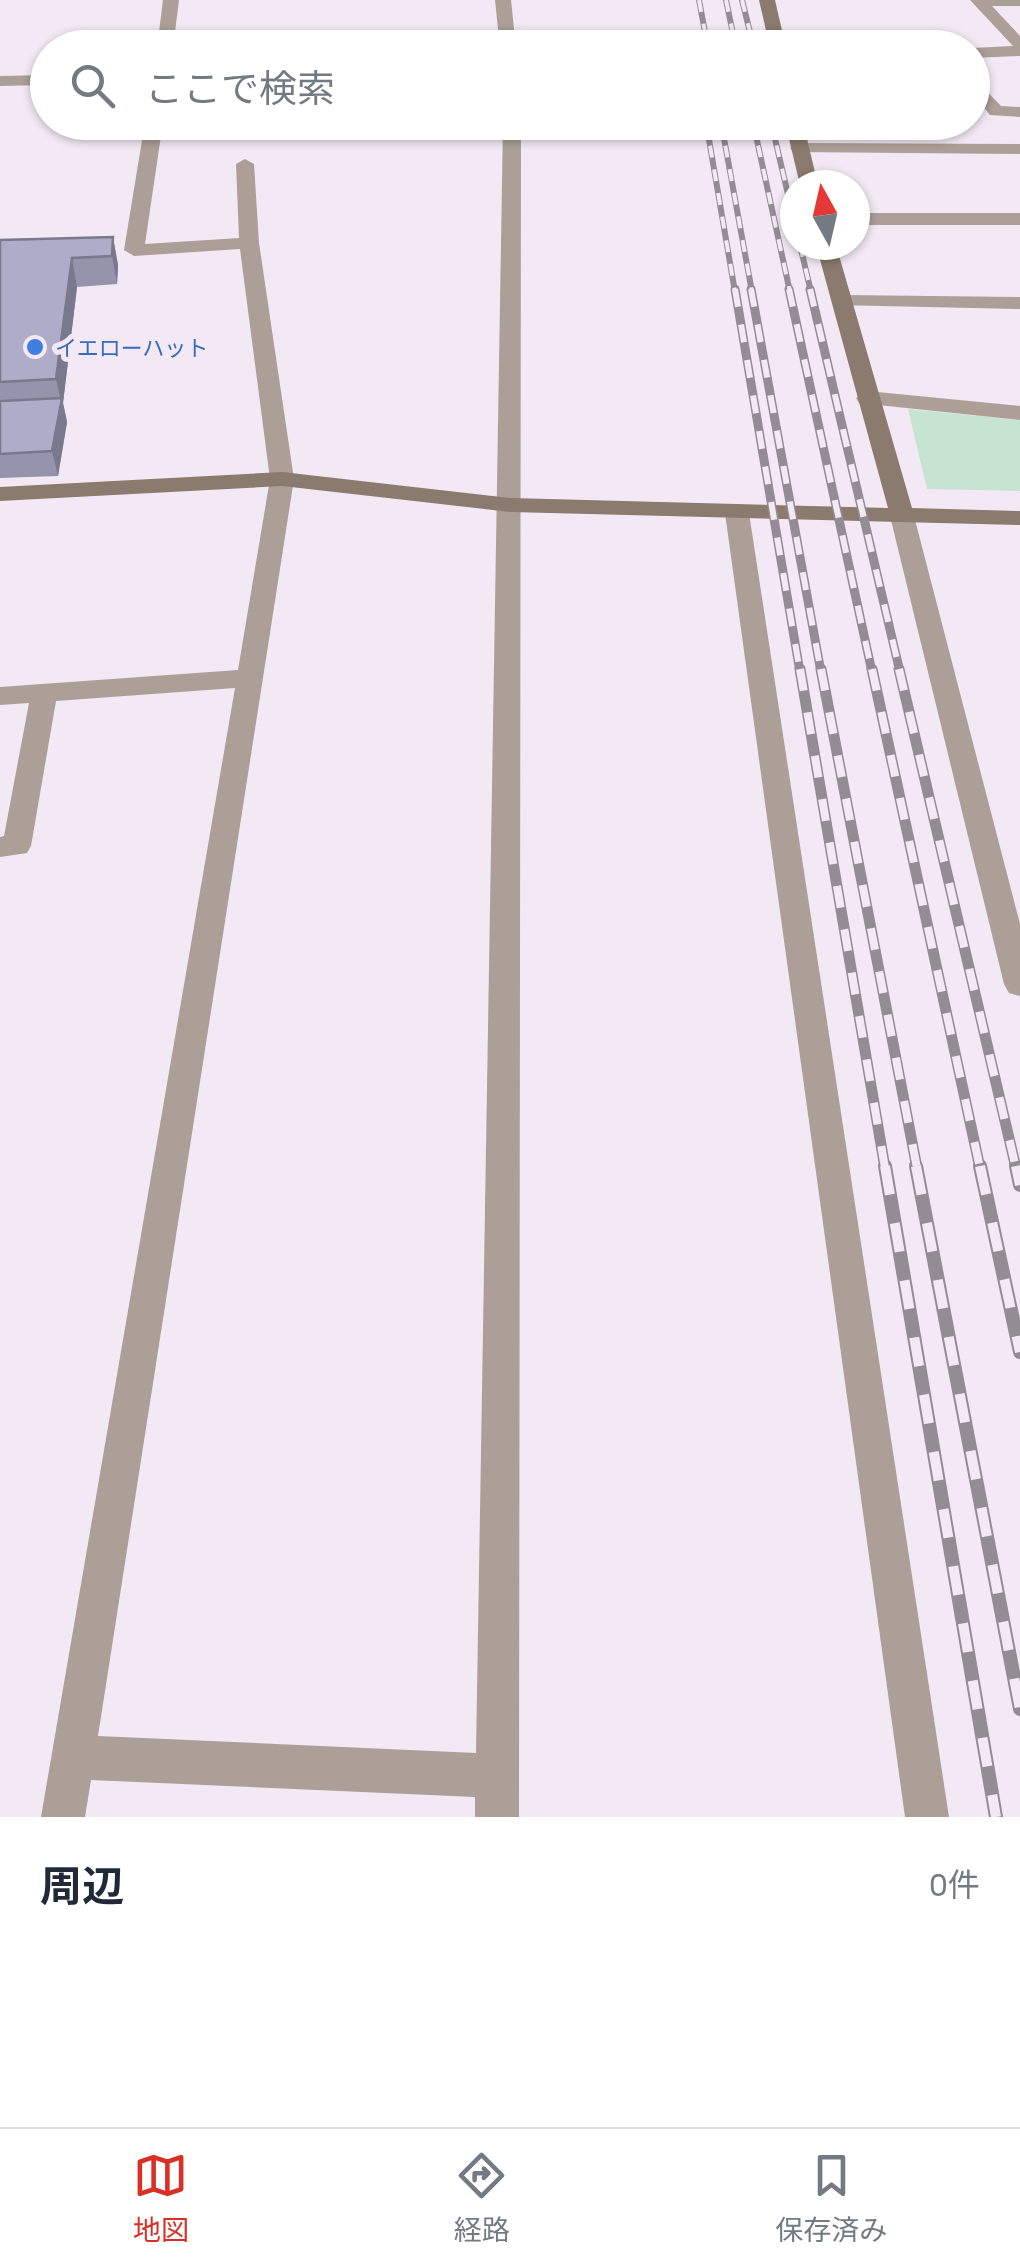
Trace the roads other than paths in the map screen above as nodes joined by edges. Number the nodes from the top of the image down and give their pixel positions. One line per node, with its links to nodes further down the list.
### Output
1 (171, 0): 6 (street)
2 (503, 0): 7 (street)
3 (767, 0): 8 (street)
4 (979, 1): 5 (street); 9 (street)
5 (1020, 1)
6 (167, 30)
7 (506, 30)
8 (774, 30)
9 (1020, 48): 10 (street)
10 (990, 51)
11 (0, 80): 12 (street)
12 (30, 80)
13 (990, 104): 14 (street)
14 (1020, 112)
15 (151, 140): 26 (street)
16 (512, 140): 34 (street)
17 (797, 140): 18 (street)
18 (799, 148): 19 (street); 21 (street)
19 (1020, 149)
20 (245, 164): 24 (street)
21 (805, 170)
22 (870, 219): 23 (street)
23 (1020, 219)
24 (249, 243): 26 (street); 32 (street)
25 (112, 248): 26 (street)
26 (134, 250)
27 (831, 260): 28 (street)
28 (843, 300): 29 (street); 30 (street)
29 (1020, 303)
30 (867, 398): 31 (street); 36 (street)
31 (1020, 413)
32 (282, 479): 33 (street); 34 (street); 38 (street)
33 (0, 494)
34 (511, 506): 35 (street); 44 (street)
35 (736, 513): 36 (street); 46 (street)
36 (902, 516): 37 (street); 42 (street)
37 (1020, 518)
38 (250, 678): 39 (street); 43 (street)
39 (44, 692): 40 (street); 41 (street)
40 (0, 696)
41 (0, 847)
42 (1020, 984)
43 (72, 1757): 44 (street); 45 (street)
44 (498, 1796)
45 (62, 1817)
46 (927, 1817)

